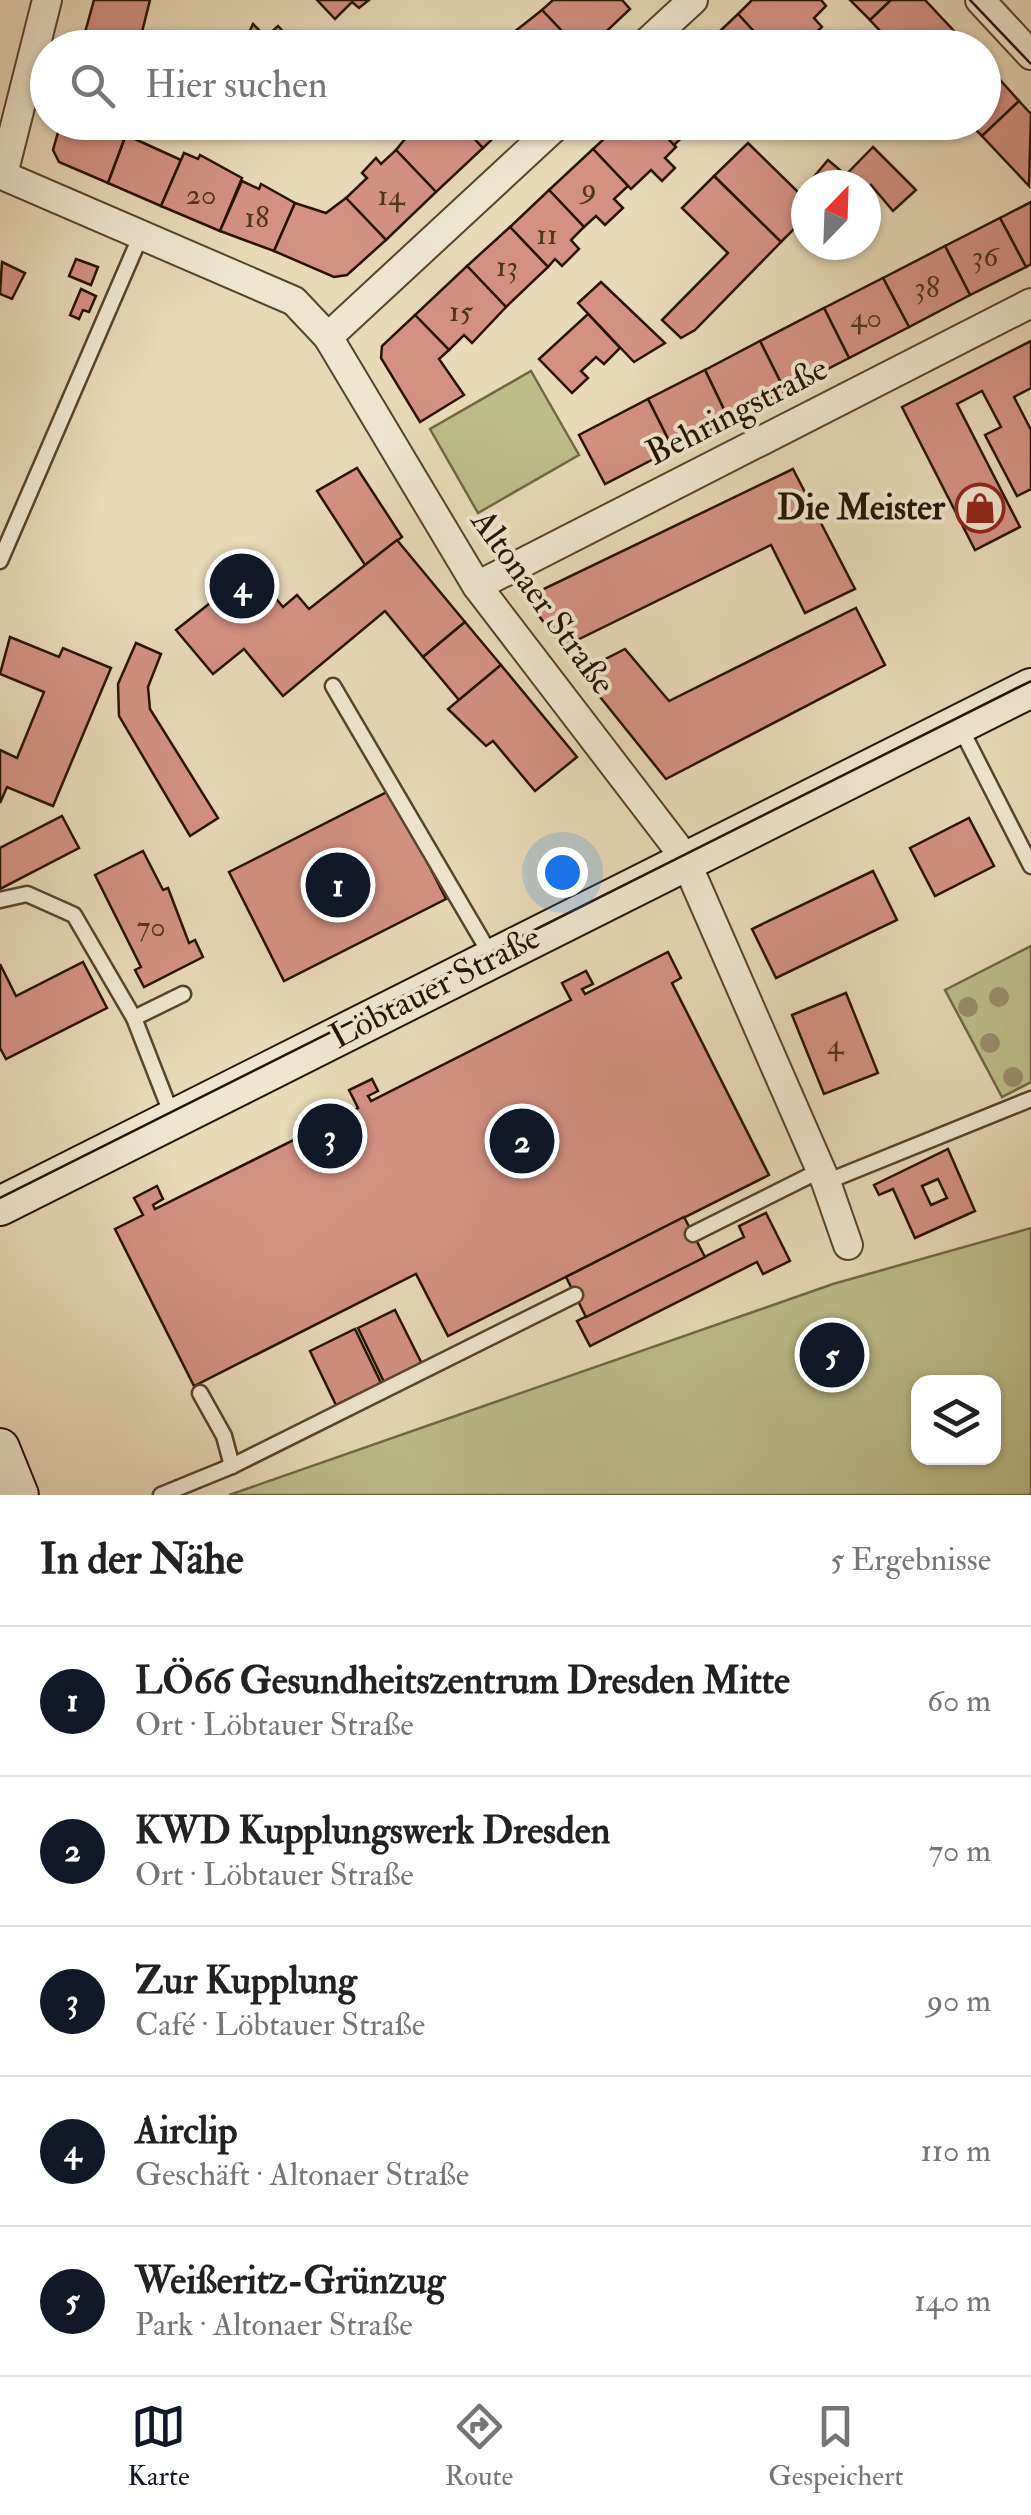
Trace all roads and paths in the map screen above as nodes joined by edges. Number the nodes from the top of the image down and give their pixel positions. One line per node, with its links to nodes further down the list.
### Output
1 (47, 0): 4 (street)
2 (693, 0): 5 (street)
3 (980, 0): 6 (street)
4 (39, 30)
5 (660, 30)
6 (1031, 55)
7 (30, 64): 9 (street)
8 (541, 140): 12 (street)
9 (1, 174): 10 (street, Altonaer Straße)
10 (141, 234): 12 (street, Altonaer Straße); 13 (lane)
11 (1031, 304): 14 (street, Behringstraße)
12 (328, 337): 14 (street, Altonaer Straße)
13 (0, 562)
14 (478, 586): 18 (street, Altonaer Straße)
15 (333, 686): 21 (lane)
16 (1031, 688): 17 (main road, Löbtauer Straße)
17 (959, 724): 18 (main road, Löbtauer Straße); 19 (lane)
18 (686, 860): 21 (main road, Löbtauer Straße); 26 (street, Altonaer Straße)
19 (1031, 866)
20 (0, 900): 23 (lane)
21 (493, 958): 25 (main road, Löbtauer Straße)
22 (183, 994): 23 (lane)
23 (134, 1018): 25 (lane)
24 (1031, 1099): 26 (lane)
25 (174, 1118): 27 (main road, Löbtauer Straße)
26 (823, 1176): 28 (lane); 29 (street, Altonaer Straße)
27 (0, 1206)
28 (693, 1234)
29 (848, 1246)
30 (575, 1295): 33 (lane)
31 (200, 1393): 33 (lane)
32 (0, 1448): 34 (main road)
33 (232, 1466): 35 (lane)
34 (12, 1491)
35 (160, 1495)

